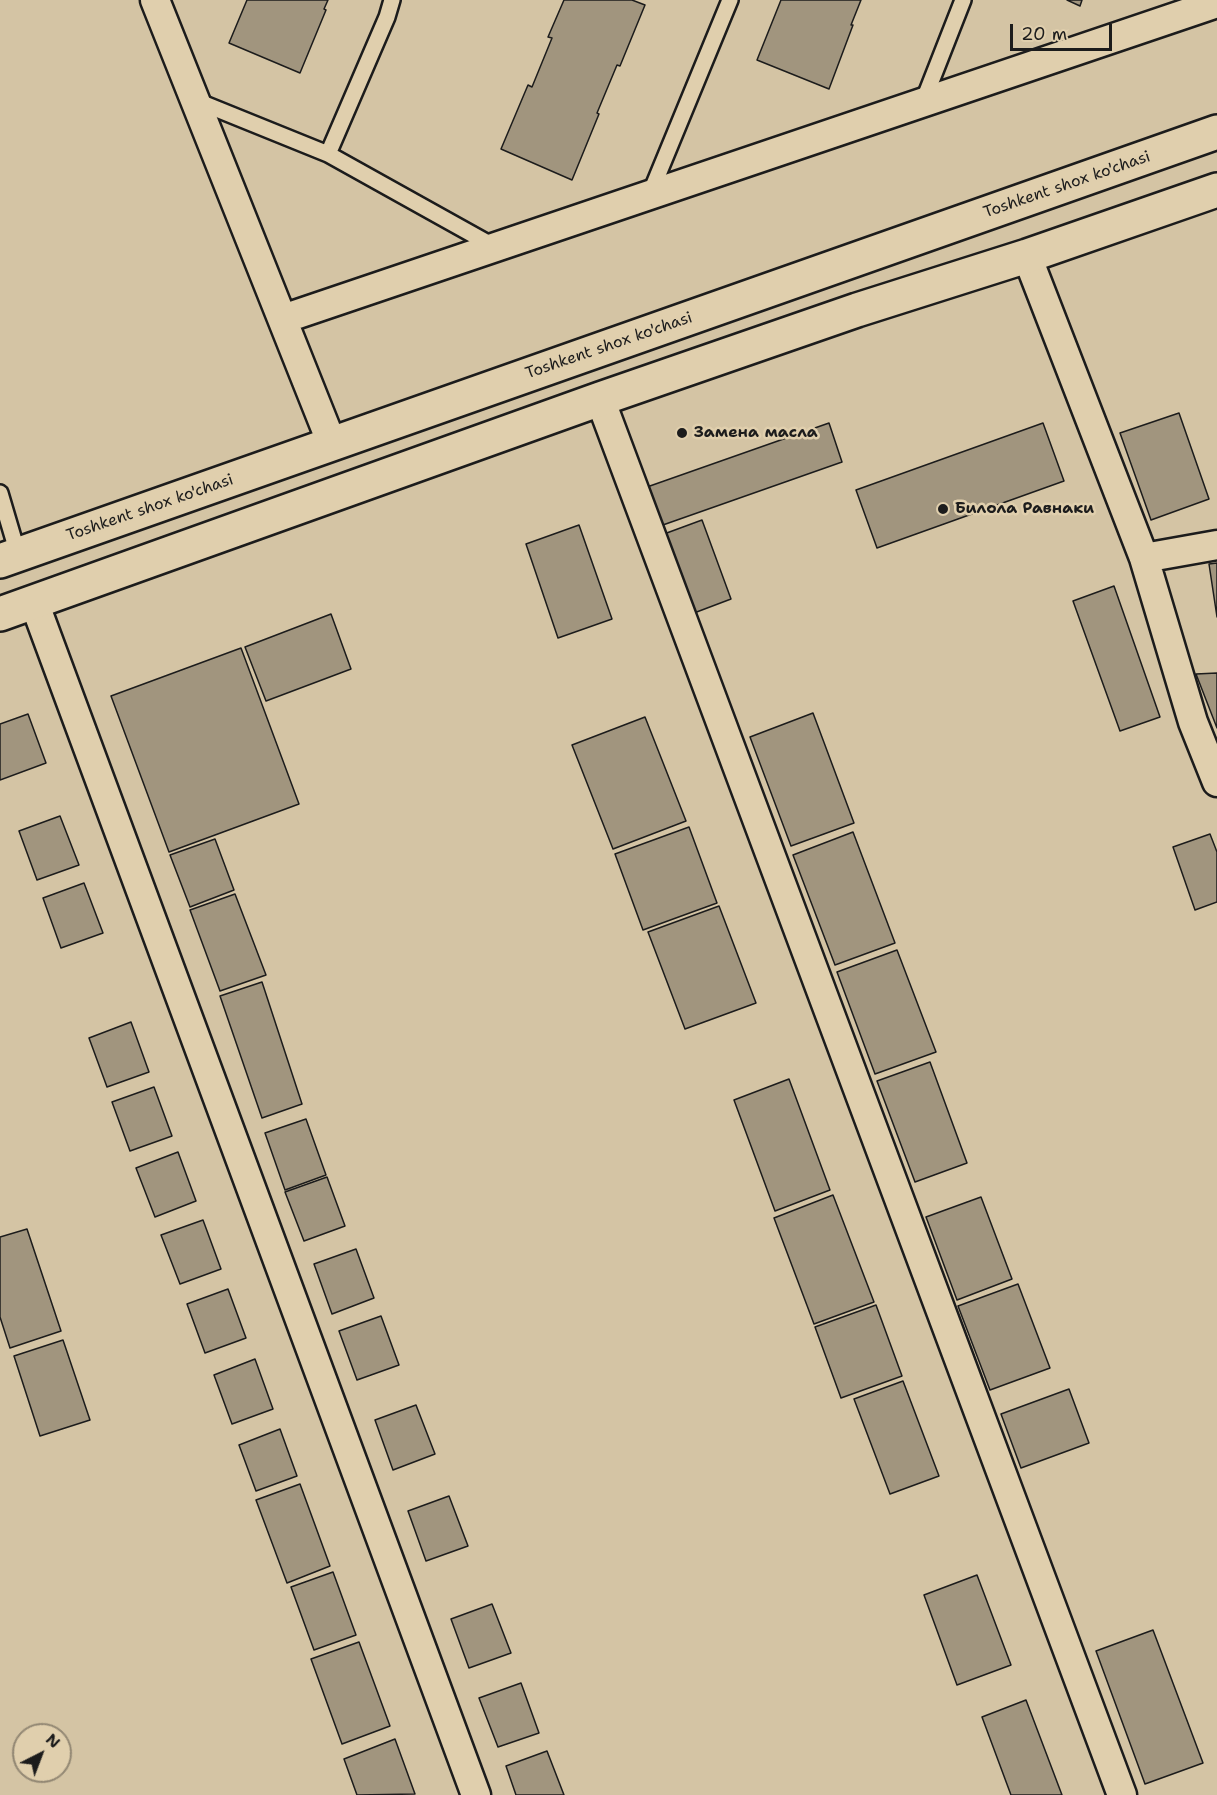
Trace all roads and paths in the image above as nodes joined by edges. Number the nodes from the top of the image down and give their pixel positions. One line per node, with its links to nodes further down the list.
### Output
1 (155, 0): 7 (street)
2 (392, 0): 10 (lane)
3 (730, 0): 12 (lane)
4 (963, 0): 8 (lane)
5 (1217, 3): 6 (street)
6 (1178, 9): 8 (street)
7 (197, 101): 10 (lane); 17 (street)
8 (923, 102): 12 (street)
9 (1217, 132): 15 (main road, Toshkent shox ko'chasi)
10 (328, 154): 13 (lane)
11 (1217, 190): 14 (main road)
12 (650, 195): 13 (street)
13 (495, 247): 17 (street)
14 (1026, 255): 16 (main road); 23 (street)
15 (829, 269): 16 (main road); 19 (main road, Toshkent shox ko'chasi)
16 (846, 314): 18 (main road)
17 (283, 319): 19 (street)
18 (600, 399): 24 (main road); 28 (street)
19 (332, 444): 22 (main road, Toshkent shox ko'chasi)
20 (0, 493): 22 (lane)
21 (1217, 545): 23 (street)
22 (9, 557)
23 (1144, 558): 26 (street)
24 (34, 602): 25 (main road); 27 (street)
25 (0, 614)
26 (1217, 782)
27 (476, 1795)
28 (1122, 1795)

